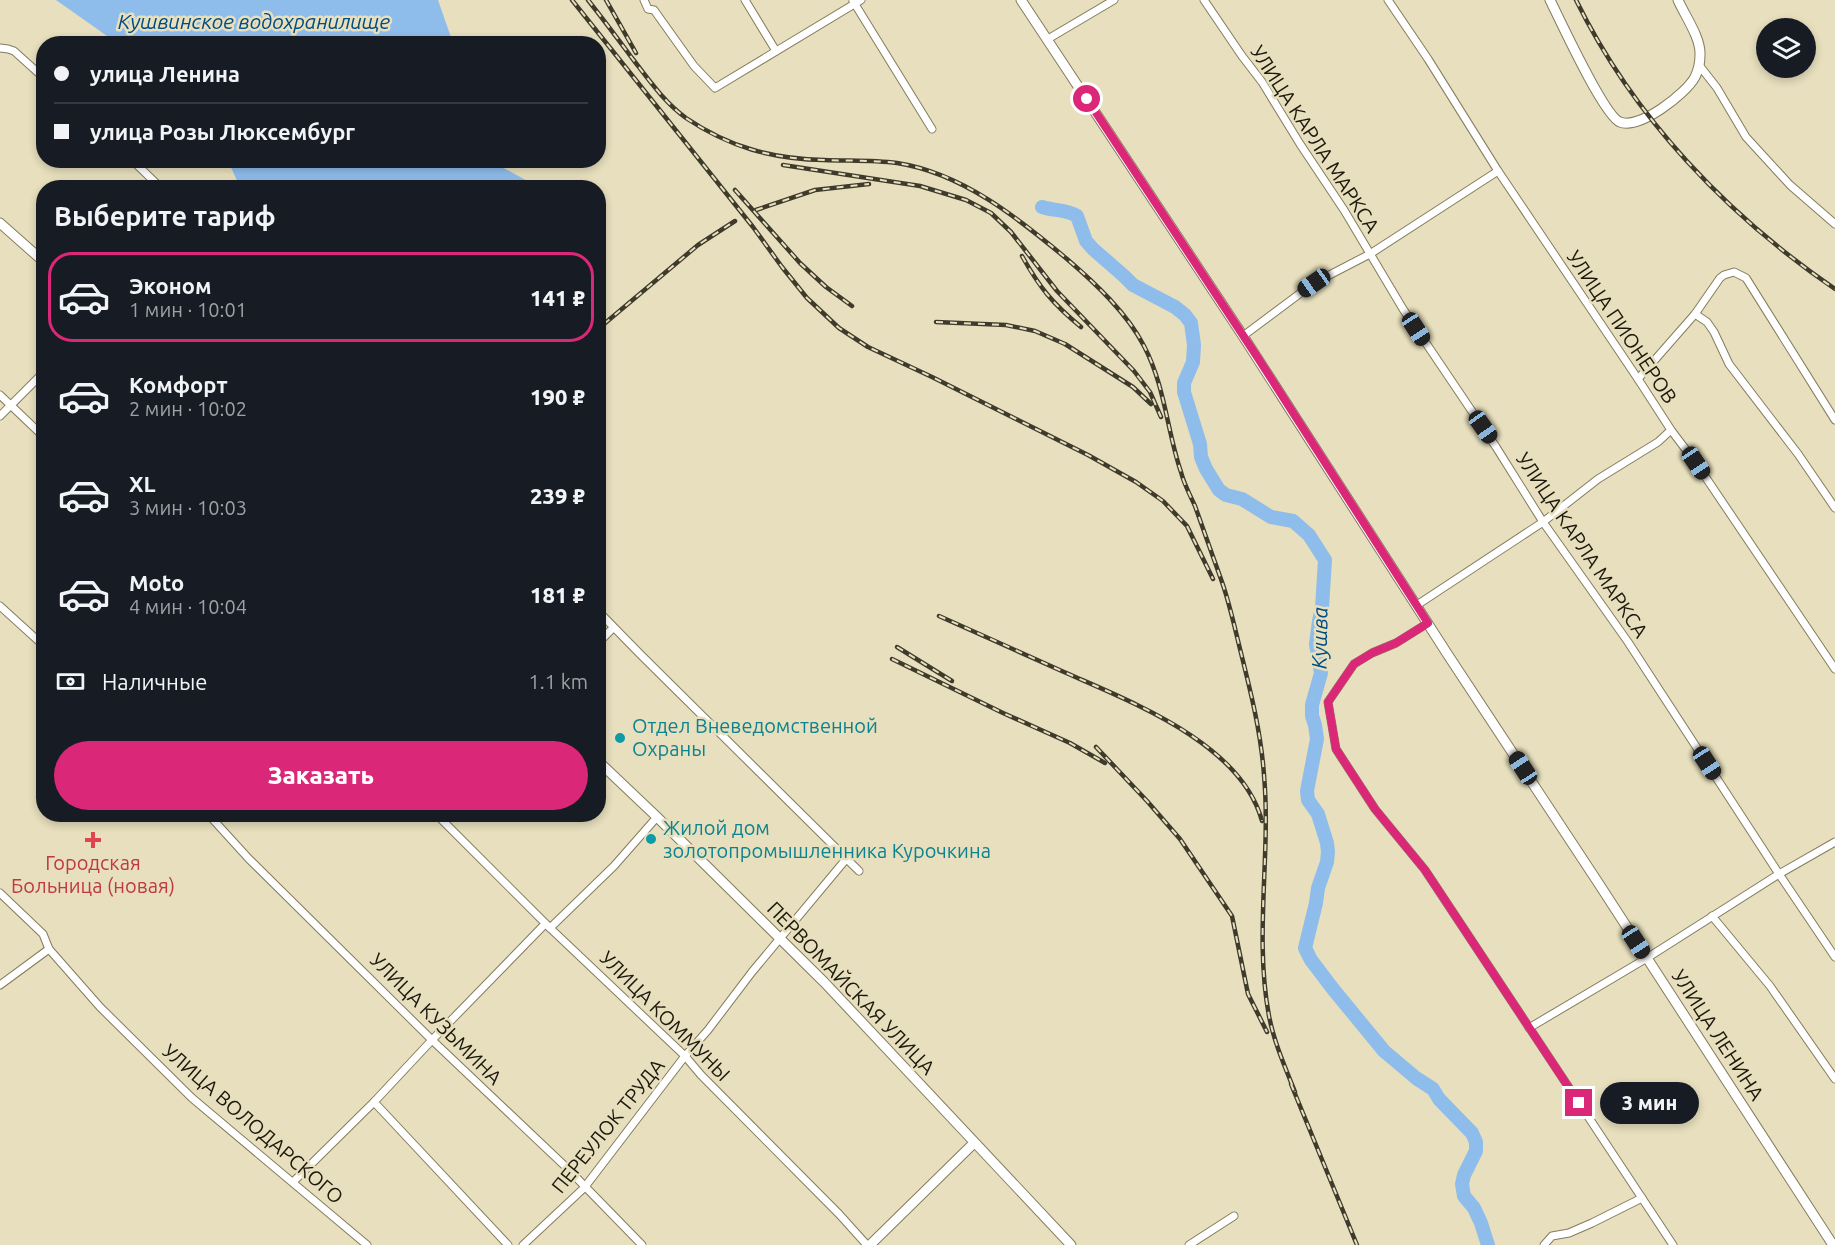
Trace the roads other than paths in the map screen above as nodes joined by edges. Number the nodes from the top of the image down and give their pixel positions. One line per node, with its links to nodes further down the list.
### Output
1 (644, 0): 12 (street)
2 (745, 0): 12 (street)
3 (1021, 0): 10 (main road, УЛИЦА ЛЕНИНА)
4 (1114, 0): 10 (street)
5 (1203, 0): 21 (street, УЛИЦА КАРЛА МАРКСА)
6 (1388, 0): 17 (street, УЛИЦА ПИОНЕРОВ)
7 (1550, 0): 13 (main road)
8 (1678, 0): 13 (main road)
9 (856, 1): 12 (street); 15 (street)
10 (1047, 39): 24 (main road, УЛИЦА ЛЕНИНА)
11 (4, 48): 14 (street)
12 (777, 51)
13 (1699, 65): 20 (street)
14 (36, 71)
15 (932, 129)
16 (140, 168): 18 (street)
17 (1498, 171): 21 (street); 25 (street, УЛИЦА ПИОНЕРОВ)
18 (153, 180)
19 (0, 223): 22 (main road)
20 (1835, 224)
21 (1370, 254): 24 (street); 34 (street, УЛИЦА КАРЛА МАРКСА)
22 (36, 255)
23 (1695, 314): 25 (street); 30 (street); 33 (street)
24 (1243, 336): 35 (main road, УЛИЦА ЛЕНИНА)
25 (1638, 379): 32 (street, УЛИЦА ПИОНЕРОВ)
26 (36, 380): 28 (street)
27 (0, 395): 28 (street)
28 (11, 405): 29 (street); 31 (street)
29 (0, 416)
30 (1835, 420)
31 (36, 428)
32 (1671, 430): 34 (street); 42 (street, УЛИЦА ПИОНЕРОВ)
33 (1835, 508)
34 (1543, 522): 35 (street); 50 (street, УЛИЦА КАРЛА МАРКСА)
35 (1417, 605): 38 (main road, УЛИЦА ЛЕНИНА)
36 (0, 606): 41 (street)
37 (606, 620): 39 (street)
38 (1428, 623): 57 (main road, УЛИЦА ЛЕНИНА); 59 (street)
39 (613, 628): 40 (street); 48 (street)
40 (606, 635)
41 (36, 638)
42 (1835, 669)
43 (606, 769): 44 (main road, ПЕРВОМАЙСКАЯ УЛИЦА)
44 (657, 817): 53 (street); 54 (main road, ПЕРВОМАЙСКАЯ УЛИЦА)
45 (215, 822): 60 (street, УЛИЦА КУЗЬМИНА)
46 (444, 822): 53 (street, УЛИЦА КОММУНЫ)
47 (1835, 842): 50 (street)
48 (847, 858): 49 (street); 54 (street, ПЕРЕУЛОК ТРУДА)
49 (859, 871)
50 (1779, 874): 52 (street); 56 (street, УЛИЦА КАРЛА МАРКСА)
51 (0, 893): 55 (street, УЛИЦА ВОЛОДАРСКОГО)
52 (1712, 916): 57 (street); 62 (street)
53 (548, 926): 60 (street); 61 (street, УЛИЦА КОММУНЫ)
54 (781, 939): 61 (street, ПЕРЕУЛОК ТРУДА); 64 (main road, ПЕРВОМАЙСКАЯ УЛИЦА)
55 (49, 949): 58 (street); 65 (street, УЛИЦА ВОЛОДАРСКОГО)
56 (1835, 957)
57 (1647, 958): 59 (street); 78 (main road, УЛИЦА ЛЕНИНА)
58 (0, 985)
59 (1529, 1028): 67 (street)
60 (432, 1040): 63 (street); 66 (street, УЛИЦА КУЗЬМИНА)
61 (685, 1056): 66 (street, ПЕРЕУЛОК ТРУДА); 73 (street, УЛИЦА КОММУНЫ)
62 (1835, 1079)
63 (374, 1102): 65 (street); 70 (street)
64 (974, 1143): 73 (main road); 74 (main road, ПЕРВОМАЙСКАЯ УЛИЦА)
65 (293, 1182): 69 (street, УЛИЦА ВОЛОДАРСКОГО)
66 (584, 1188): 71 (street, ПЕРЕУЛОК ТРУДА); 72 (street, УЛИЦА КУЗЬМИНА)
67 (1642, 1198): 76 (street); 77 (street)
68 (1234, 1216): 75 (street)
69 (368, 1245)
70 (508, 1245)
71 (523, 1245)
72 (642, 1245)
73 (868, 1245)
74 (1071, 1245)
75 (1189, 1245)
76 (1544, 1245)
77 (1673, 1245)
78 (1833, 1245)

